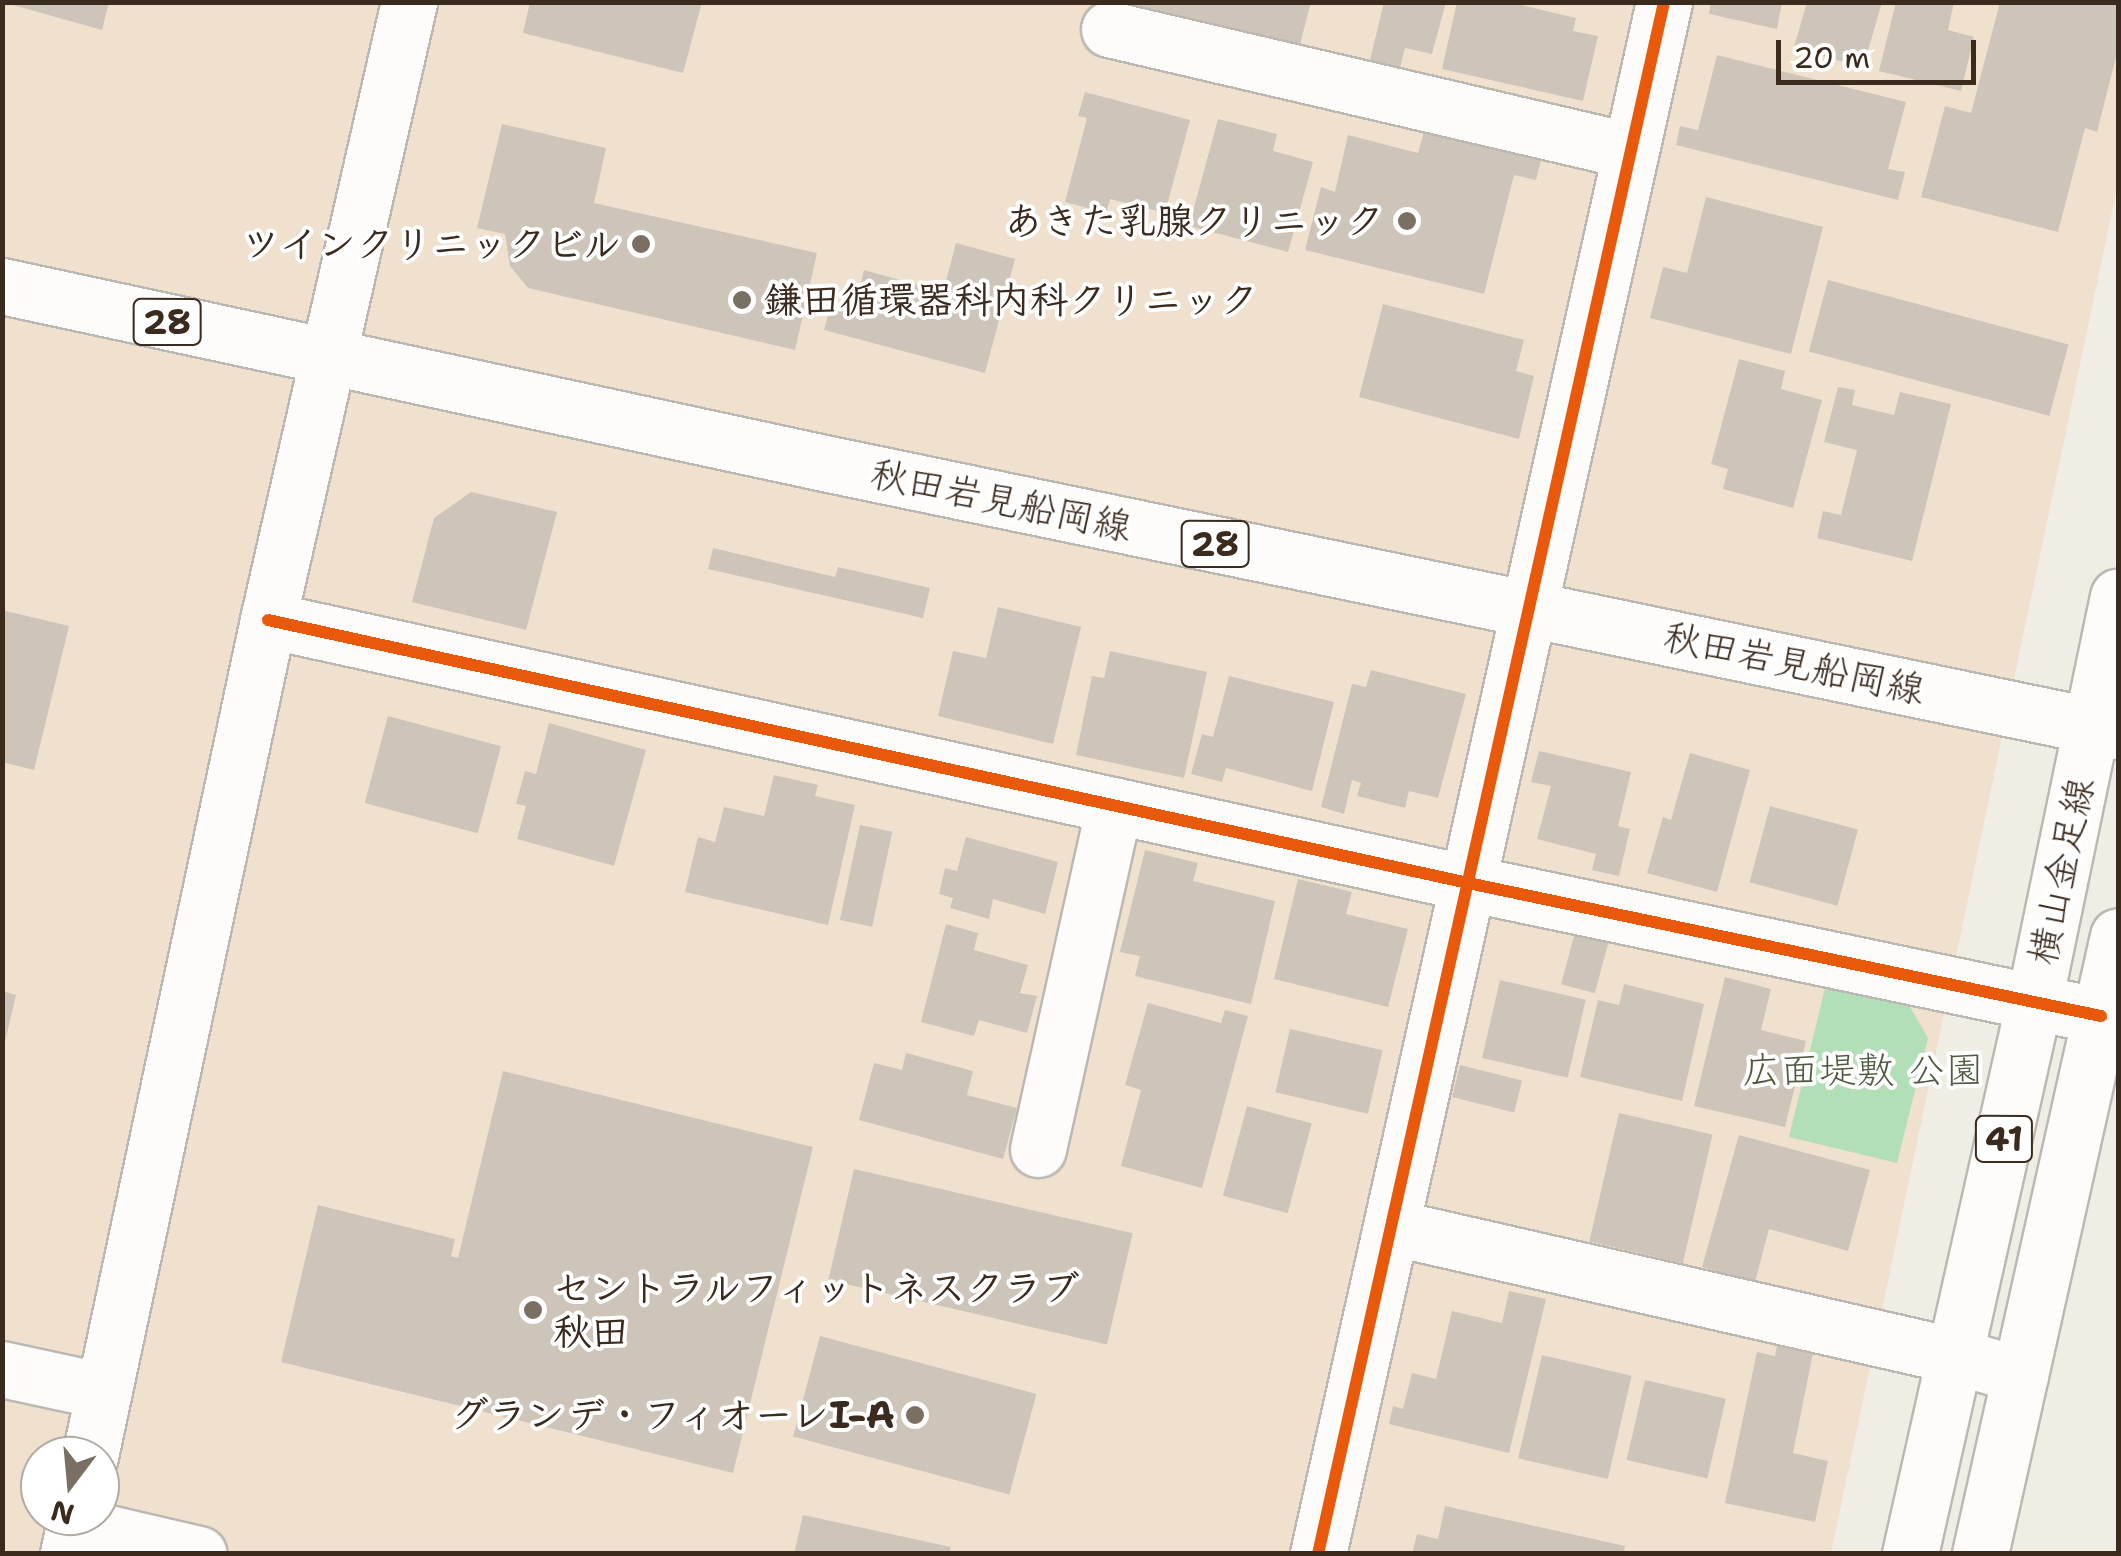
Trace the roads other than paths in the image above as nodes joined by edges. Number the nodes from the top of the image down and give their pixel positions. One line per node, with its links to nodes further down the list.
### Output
1 (410, 2): 6 (street)
2 (1664, 2): 4 (street)
3 (1109, 28): 4 (street)
4 (1631, 150): 8 (street)
5 (2, 286): 6 (street, 秋田岩見船岡線 / 28)
6 (331, 357): 8 (street, 秋田岩見船岡線 / 28); 9 (street)
7 (2118, 597): 10 (street, 横山金足線 / 41)
8 (1530, 609): 10 (street, 秋田岩見船岡線 / 28); 12 (street)
9 (268, 620): 11 (street); 21 (street)
10 (2105, 728): 14 (street, 横山金足線 / 41)
11 (1114, 804): 12 (street); 16 (street)
12 (1468, 883): 14 (street); 17 (street)
13 (2118, 936): 15 (street, 横山金足線 / 41)
14 (2034, 1002): 15 (street); 18 (street, 横山金足線 / 41)
15 (2101, 1016): 20 (street, 横山金足線 / 41)
16 (1038, 1149)
17 (1391, 1227): 18 (street); 25 (street)
18 (1956, 1356): 20 (street); 26 (street, 横山金足線 / 41)
19 (2, 1369): 21 (street)
20 (2020, 1375): 27 (street, 横山金足線 / 41)
21 (104, 1391): 22 (street)
22 (94, 1436)
23 (100, 1536): 24 (street)
24 (199, 1554)
25 (1318, 1554)
26 (1910, 1554)
27 (1980, 1554)

